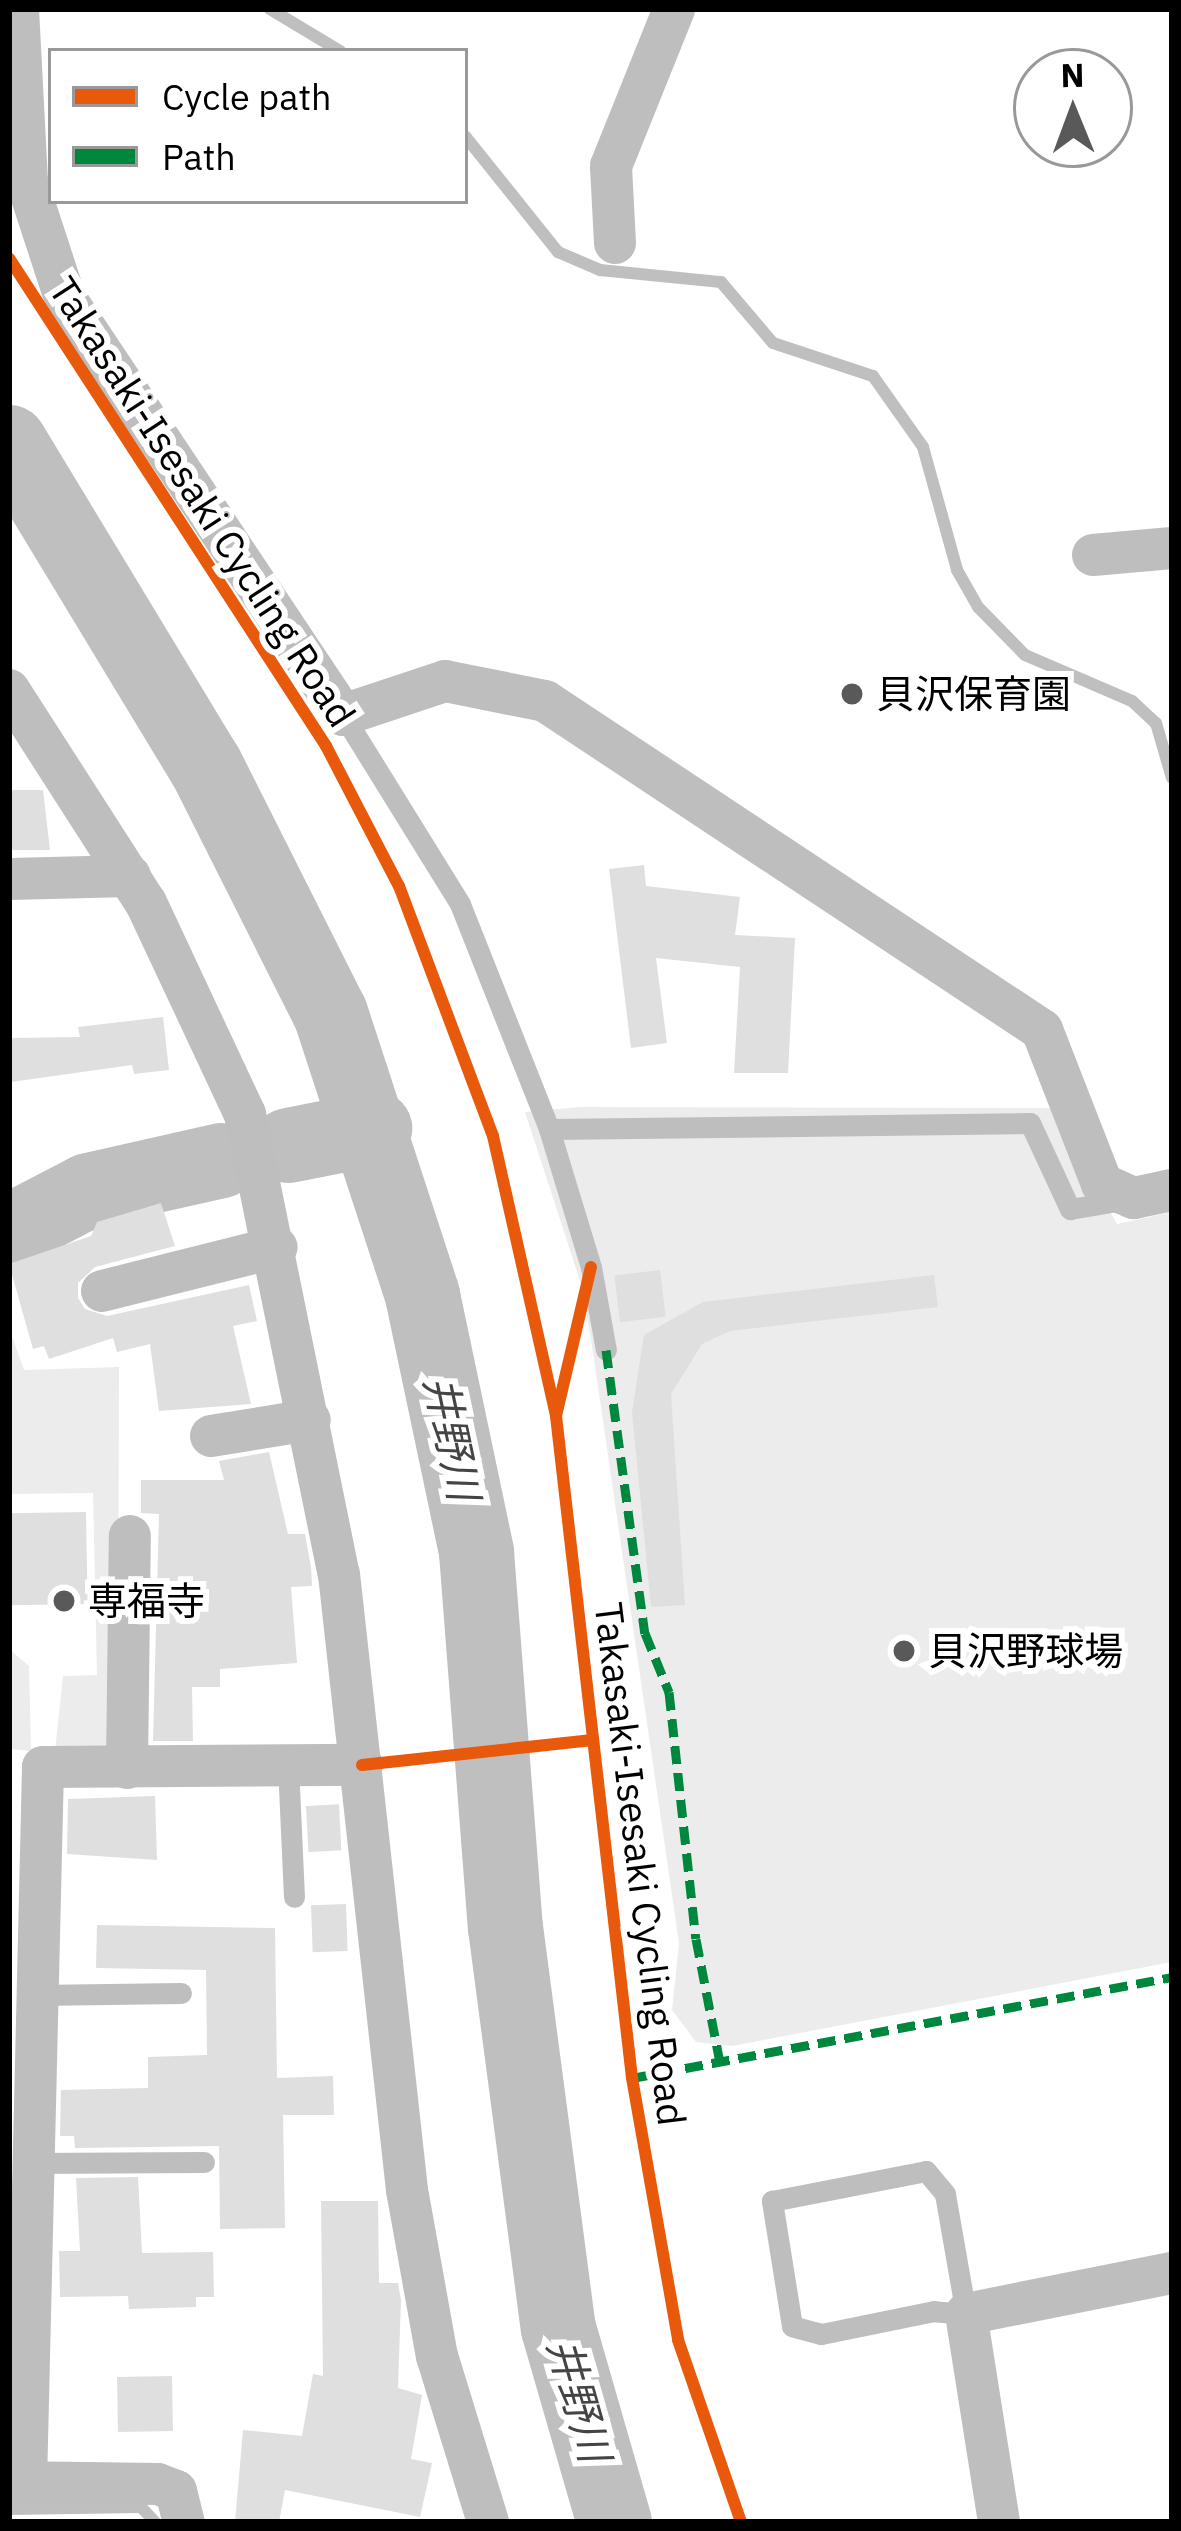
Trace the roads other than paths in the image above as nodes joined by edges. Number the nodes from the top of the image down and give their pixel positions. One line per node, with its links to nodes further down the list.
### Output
1 (19, 9): 7 (street)
2 (674, 9): 3 (street)
3 (615, 243)
4 (1172, 548): 5 (street)
5 (1093, 555)
6 (9, 690): 8 (street)
7 (343, 715): 10 (lane); 11 (street)
8 (130, 876): 9 (street); 12 (street)
9 (9, 878)
10 (548, 1130): 11 (lane); 14 (lane)
11 (1153, 1194)
12 (277, 1247): 13 (street); 15 (street)
13 (102, 1291)
14 (606, 1350)
15 (310, 1420): 16 (street); 19 (street)
16 (211, 1436)
17 (130, 1536): 21 (street)
18 (26, 1765): 21 (street); 24 (street)
19 (362, 1765): 20 (street); 31 (street)
20 (288, 1766): 21 (street); 22 (lane)
21 (127, 1768)
22 (293, 1897)
23 (181, 1994): 24 (lane)
24 (36, 1995): 26 (street)
25 (204, 2162): 26 (lane)
26 (30, 2163): 29 (street)
27 (1172, 2273): 28 (street)
28 (966, 2314): 28 (lane); 32 (street)
29 (17, 2483): 30 (street)
30 (184, 2522)
31 (488, 2522)
32 (999, 2522)

